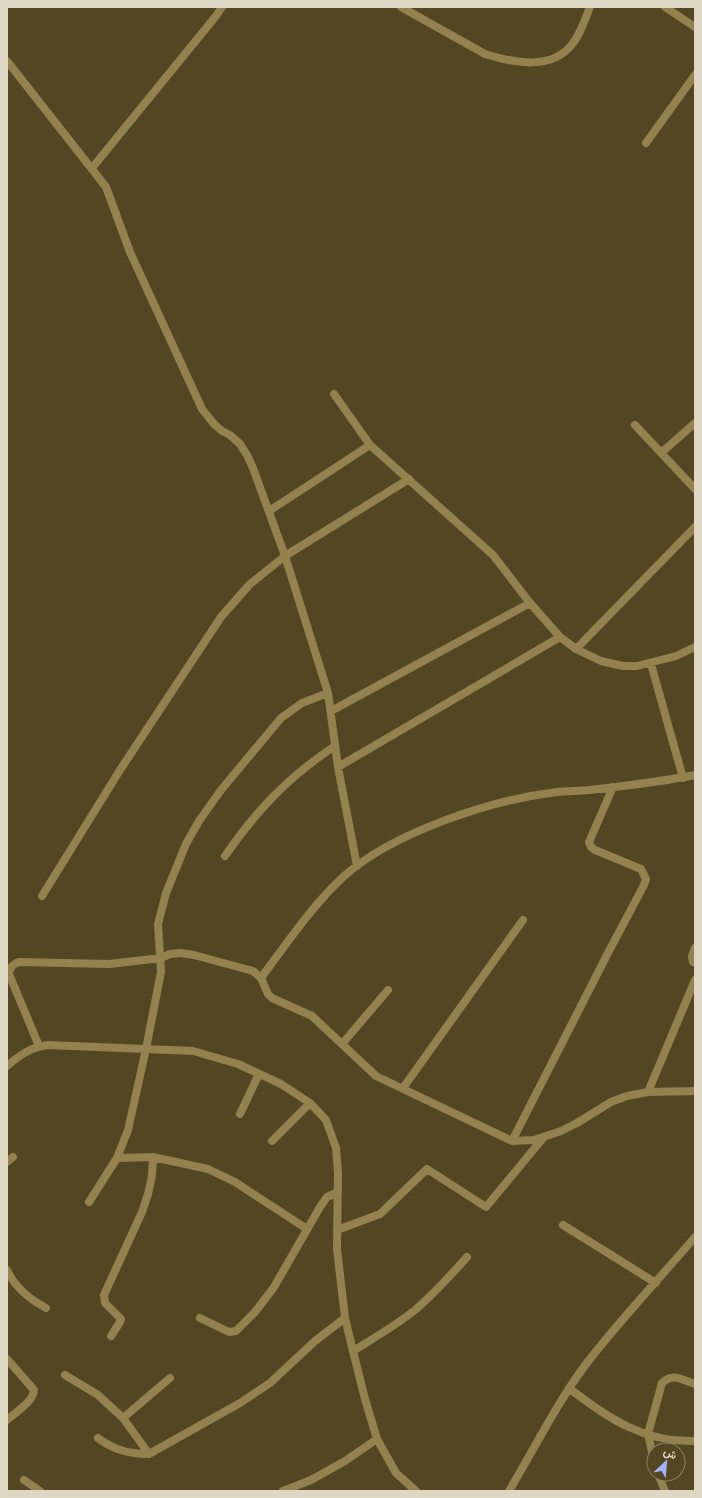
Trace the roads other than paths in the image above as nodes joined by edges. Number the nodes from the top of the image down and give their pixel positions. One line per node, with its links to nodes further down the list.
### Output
1 (222, 7): 9 (street)
2 (401, 7): 3 (street)
3 (590, 7)
4 (666, 7): 5 (street)
5 (695, 27)
6 (7, 61): 9 (street)
7 (695, 75): 8 (street)
8 (646, 143)
9 (92, 168): 17 (street)
10 (334, 394): 13 (street)
11 (695, 423): 14 (street)
12 (635, 425): 14 (street)
13 (370, 445): 15 (street); 17 (street)
14 (661, 453): 16 (street)
15 (409, 479): 19 (street); 20 (street)
16 (695, 489)
17 (269, 511): 19 (street)
18 (695, 527): 23 (street)
19 (285, 556): 25 (street); 34 (street)
20 (530, 603): 21 (street); 26 (street)
21 (560, 637): 23 (street); 28 (street)
22 (695, 647): 24 (street)
23 (576, 649): 24 (street)
24 (651, 664): 30 (street)
25 (328, 693): 26 (street); 37 (street)
26 (331, 711): 27 (street)
27 (335, 746): 28 (street); 32 (street)
28 (338, 767): 33 (street)
29 (695, 775): 30 (street)
30 (683, 778): 31 (street)
31 (613, 787): 33 (street); 54 (street)
32 (226, 856)
33 (356, 866): 39 (street)
34 (42, 896)
35 (524, 920): 47 (street)
36 (695, 948): 38 (street)
37 (161, 958): 39 (street); 43 (street); 44 (street)
38 (695, 963)
39 (262, 978): 42 (street)
40 (695, 980): 49 (street)
41 (388, 990): 42 (street)
42 (342, 1044): 47 (street)
43 (39, 1046): 44 (street); 45 (street)
44 (146, 1049): 46 (street); 56 (street)
45 (7, 1066)
46 (259, 1074): 50 (street); 51 (street)
47 (402, 1088): 54 (street)
48 (694, 1089): 49 (street)
49 (648, 1092): 52 (street)
50 (310, 1103): 53 (street); 57 (street)
51 (240, 1114)
52 (545, 1136): 54 (street); 61 (street)
53 (272, 1141)
54 (512, 1141)
55 (153, 1157): 56 (street); 60 (street); 69 (street)
56 (117, 1158): 58 (street)
57 (338, 1192): 60 (street); 61 (street)
58 (89, 1202)
59 (563, 1225): 65 (street)
60 (307, 1229): 67 (street)
61 (337, 1230): 68 (street)
62 (695, 1237): 65 (street)
63 (467, 1257): 70 (street)
64 (7, 1270): 66 (street)
65 (656, 1283): 75 (street)
66 (46, 1308)
67 (200, 1318)
68 (345, 1318): 70 (street); 83 (street)
69 (111, 1336)
70 (353, 1351): 80 (street)
71 (7, 1359): 77 (street)
72 (65, 1375): 76 (street)
73 (170, 1378): 76 (street)
74 (695, 1384): 78 (street)
75 (569, 1388): 78 (street); 88 (street)
76 (123, 1418): 83 (street)
77 (7, 1420)
78 (648, 1434): 81 (street); 82 (street)
79 (98, 1438): 83 (street)
80 (377, 1439): 86 (street); 87 (street)
81 (695, 1441)
82 (650, 1442)
83 (149, 1454)
84 (24, 1480): 85 (street)
85 (40, 1491)
86 (283, 1491)
87 (416, 1491)
88 (509, 1491)

